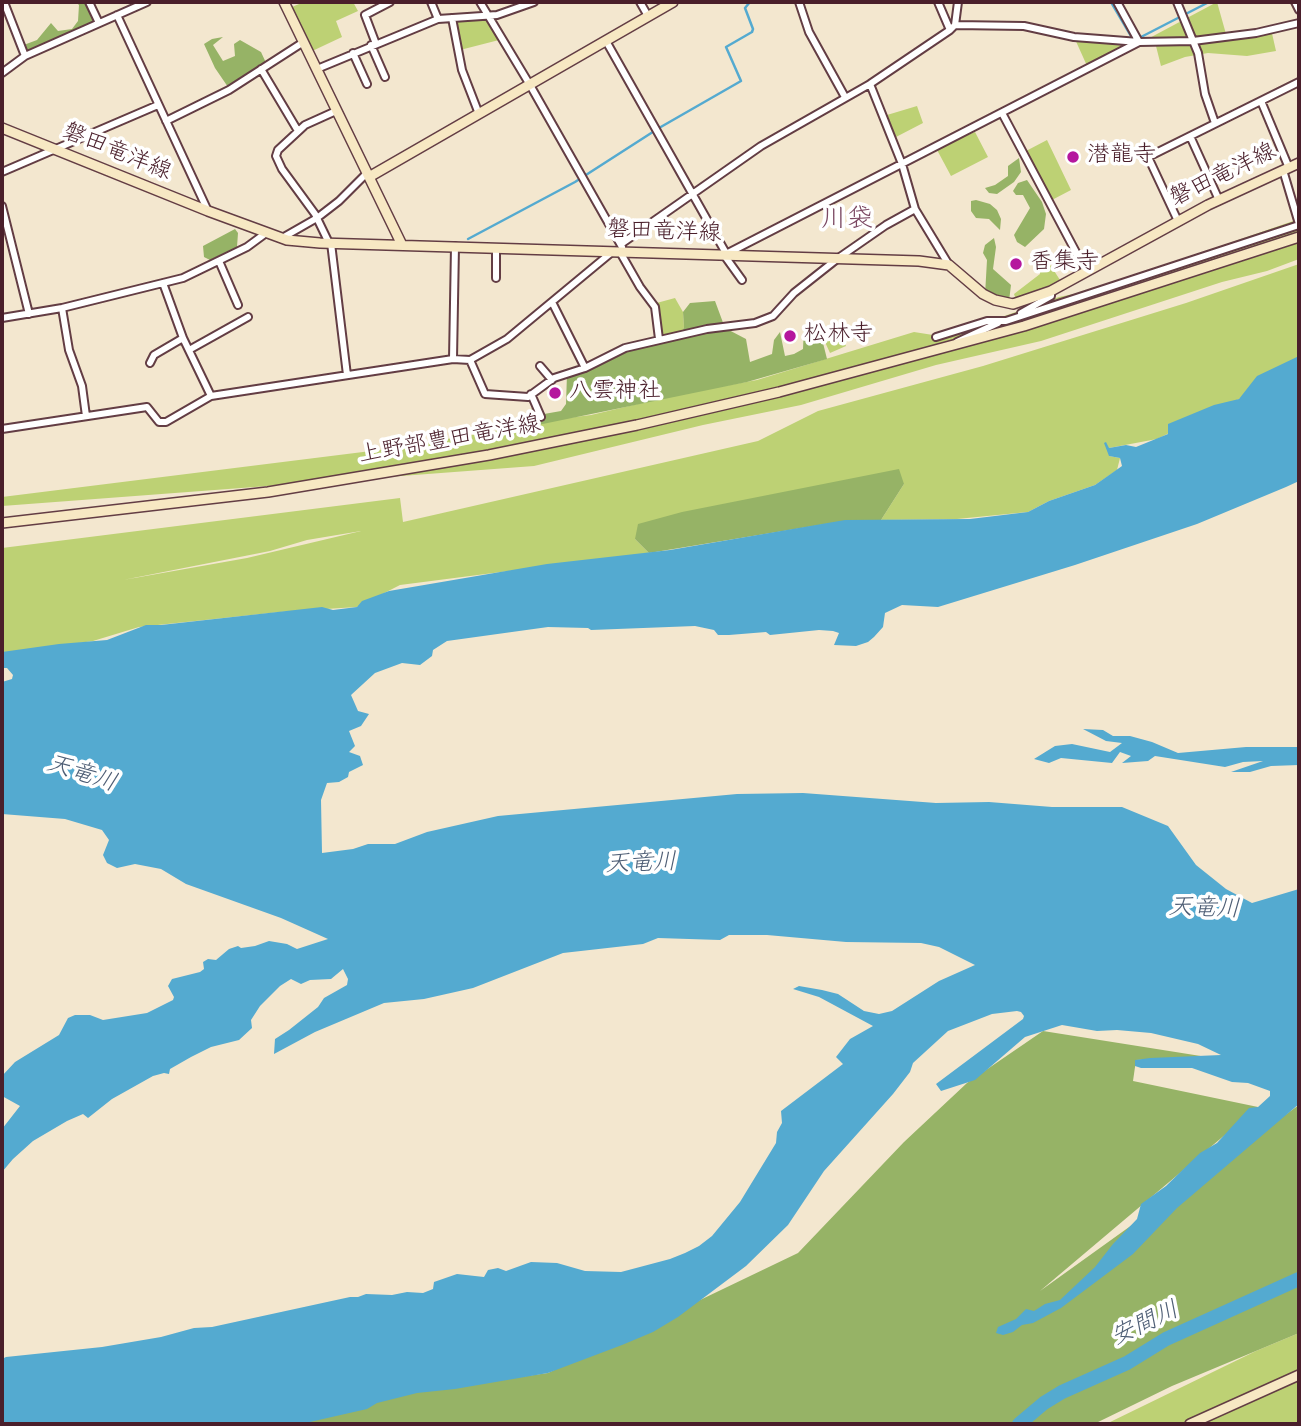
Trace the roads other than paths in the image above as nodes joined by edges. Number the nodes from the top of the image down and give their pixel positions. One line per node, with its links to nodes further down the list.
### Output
1 (4, 2): 32 (street)
2 (89, 2): 23 (street)
3 (147, 2): 18 (street)
4 (284, 2): 29 (main road)
5 (390, 2): 30 (street)
6 (431, 2): 22 (street)
7 (480, 2): 19 (street)
8 (534, 2): 19 (street)
9 (640, 2): 20 (street)
10 (673, 2): 20 (main road)
11 (799, 2): 41 (street)
12 (938, 2): 25 (street)
13 (958, 2): 25 (street)
14 (1116, 2): 28 (street)
15 (1177, 2): 27 (street)
16 (1295, 2): 17 (street)
17 (1299, 10)
18 (117, 15): 23 (street); 43 (street)
19 (488, 16): 21 (street); 40 (street)
20 (648, 16): 26 (main road)
21 (452, 18): 22 (street); 46 (street)
22 (438, 19): 30 (street)
23 (99, 23): 32 (street)
24 (1299, 23): 27 (street)
25 (952, 28): 28 (street); 38 (street)
26 (606, 41): 40 (main road); 58 (street)
27 (1193, 41): 28 (street); 48 (street)
28 (1139, 42): 45 (street)
29 (302, 43): 33 (street); 34 (main road)
30 (374, 44): 31 (street); 36 (street)
31 (353, 53): 34 (street); 39 (street)
32 (25, 56): 35 (street)
33 (261, 69): 47 (street); 50 (street)
34 (317, 69): 44 (main road)
35 (2, 73)
36 (385, 77)
37 (1299, 82): 42 (street)
38 (870, 84): 41 (street); 54 (street)
39 (367, 85)
40 (530, 85): 46 (main road); 73 (street)
41 (845, 97): 58 (street)
42 (1261, 101): 48 (street); 55 (street)
43 (158, 105): 47 (street); 52 (street)
44 (336, 111): 50 (street); 57 (main road)
45 (1002, 113): 54 (street); 78 (street)
46 (479, 114): 57 (main road)
47 (166, 121): 62 (street)
48 (1215, 123): 51 (street)
49 (2, 128): 52 (main road, 磐田竜洋線)
50 (298, 131): 63 (street)
51 (1190, 136): 59 (street); 64 (street)
52 (54, 149): 56 (street); 62 (main road, 磐田竜洋線)
53 (1299, 163): 55 (main road, 磐田竜洋線)
54 (902, 164): 61 (street); 74 (street)
55 (1286, 169): 59 (main road, 磐田竜洋線); 65 (street)
56 (2, 172)
57 (368, 175): 63 (street); 70 (main road)
58 (694, 194): 73 (street); 74 (street)
59 (1219, 200): 64 (main road, 磐田竜洋線)
60 (2, 205): 86 (street)
61 (915, 209): 75 (street); 77 (street)
62 (208, 211): 66 (main road, 磐田竜洋線)
63 (317, 218): 68 (street); 69 (street)
64 (1178, 221): 78 (main road, 磐田竜洋線)
65 (1299, 225): 89 (street)
66 (266, 233): 68 (main road, 磐田竜洋線); 76 (street)
67 (1299, 237): 93 (main road, 上野部豊田竜洋線)
68 (282, 238): 69 (main road, 磐田竜洋線)
69 (330, 243): 70 (main road, 磐田竜洋線); 100 (street)
70 (402, 245): 71 (main road, 磐田竜洋線)
71 (455, 246): 72 (main road, 磐田竜洋線); 95 (street)
72 (496, 248): 73 (main road, 磐田竜洋線); 79 (street)
73 (619, 250): 74 (main road, 磐田竜洋線); 83 (street); 92 (street)
74 (726, 254): 75 (main road, 磐田竜洋線); 80 (street)
75 (837, 259): 77 (main road, 磐田竜洋線); 92 (street)
76 (219, 261): 81 (street); 84 (street)
77 (949, 265): 82 (main road, 磐田竜洋線)
78 (1086, 271): 82 (main road, 磐田竜洋線)
79 (496, 278)
80 (743, 280)
81 (163, 284): 85 (street); 91 (street)
82 (1051, 291): 89 (street)
83 (552, 302): 96 (street); 99 (street)
84 (238, 305)
85 (62, 308): 86 (street); 104 (street)
86 (29, 314): 88 (street)
87 (248, 317): 94 (street)
88 (4, 319)
89 (1006, 321): 90 (street); 93 (street)
90 (936, 337)
91 (183, 338): 94 (street); 97 (street)
92 (659, 339): 99 (street)
93 (951, 346): 107 (main road, 上野部豊田竜洋線)
94 (189, 350): 103 (street)
95 (453, 359): 96 (street); 100 (street)
96 (470, 360): 102 (street)
97 (150, 363)
98 (540, 366): 101 (street)
99 (585, 368): 101 (street)
100 (348, 375): 103 (street)
101 (552, 380): 102 (street)
102 (531, 394): 105 (street)
103 (211, 396): 104 (street)
104 (86, 416): 106 (street)
105 (541, 417)
106 (2, 429)
107 (2, 523)
108 (1299, 1375): 109 (main road)
109 (1191, 1424)

